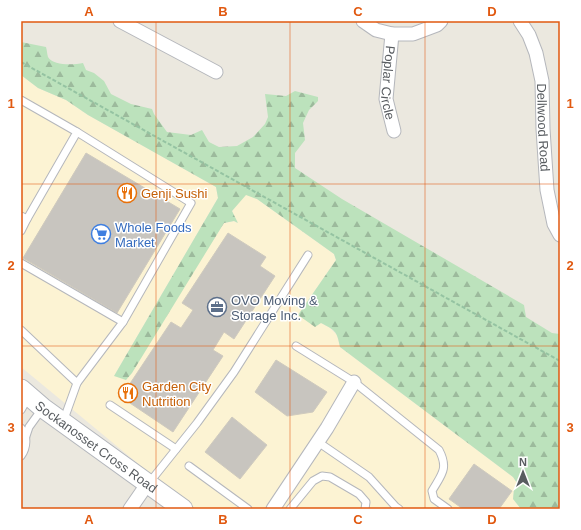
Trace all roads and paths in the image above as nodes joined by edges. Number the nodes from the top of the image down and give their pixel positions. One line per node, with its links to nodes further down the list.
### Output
1 (120, 21): 5 (street)
2 (363, 21): 6 (street)
3 (441, 21): 6 (street)
4 (520, 21): 14 (street, Dellwood Road)
5 (133, 24): 8 (street)
6 (392, 34): 10 (street, Poplar Circle)
7 (21, 62): 20 (path)
8 (216, 72)
9 (21, 100): 11 (lane)
10 (394, 131)
11 (77, 132): 12 (lane); 17 (lane)
12 (24, 217): 13 (lane)
13 (21, 232)
14 (560, 236)
15 (308, 255): 29 (lane)
16 (21, 263): 17 (lane)
17 (123, 322): 22 (lane)
18 (21, 330): 22 (lane)
19 (296, 346): 21 (lane)
20 (560, 361)
21 (354, 382): 28 (street); 40 (lane)
22 (78, 383): 25 (lane)
23 (27, 398): 25 (street, Sockanosset Cross Road); 27 (lane)
24 (110, 405): 29 (lane)
25 (63, 422): 32 (street, Sockanosset Cross Road)
26 (21, 428): 27 (lane)
27 (26, 436): 30 (lane)
28 (318, 442): 36 (street); 39 (lane)
29 (176, 449): 32 (lane)
30 (21, 456)
31 (189, 466): 35 (lane)
32 (148, 483): 33 (street); 34 (street, Sockanosset Cross Road)
33 (130, 509)
34 (184, 509)
35 (248, 509)
36 (273, 509)
37 (290, 509): 38 (lane)
38 (365, 509)
39 (399, 509)
40 (448, 509)

